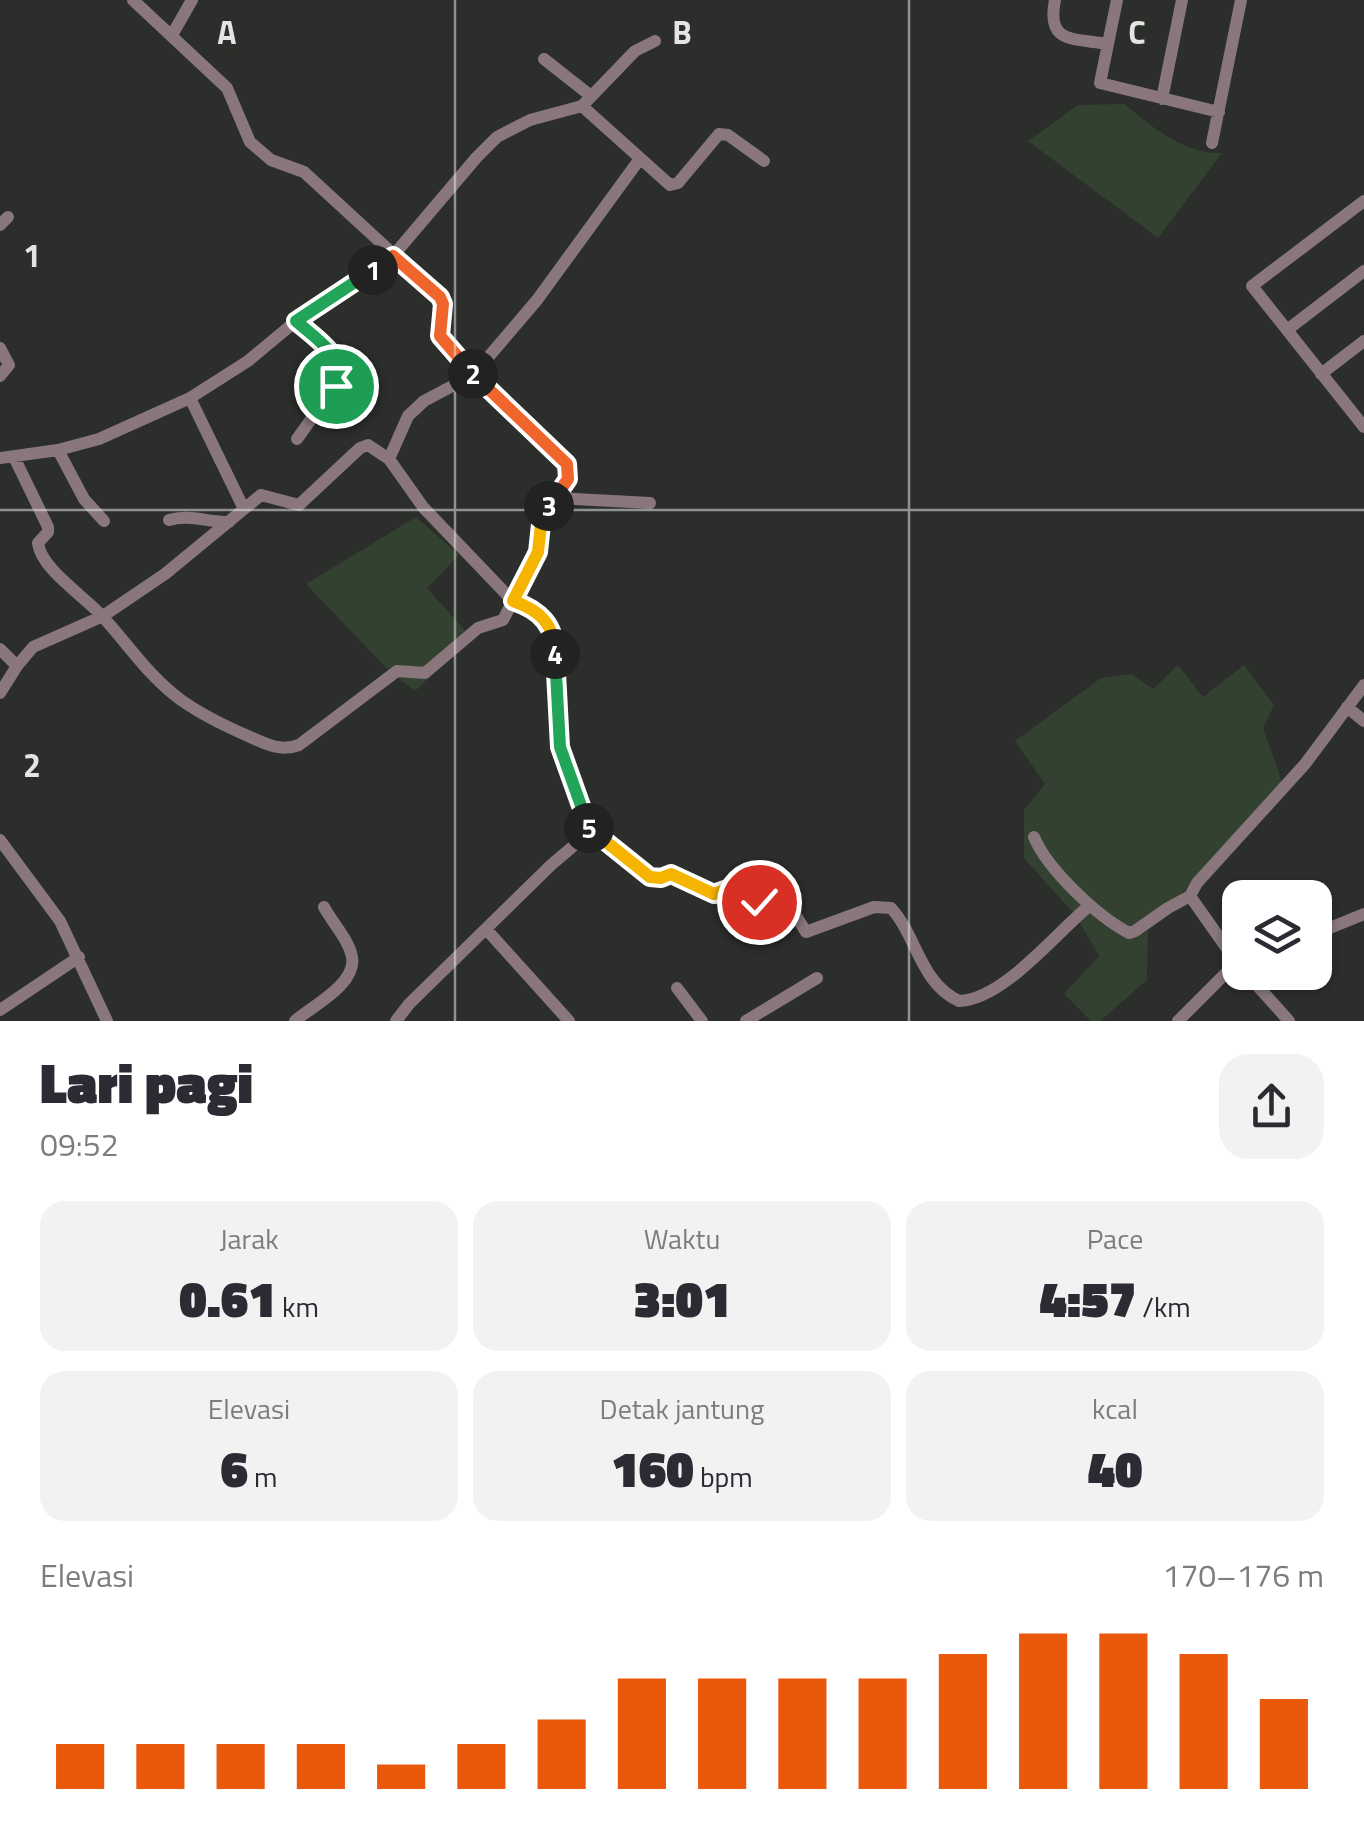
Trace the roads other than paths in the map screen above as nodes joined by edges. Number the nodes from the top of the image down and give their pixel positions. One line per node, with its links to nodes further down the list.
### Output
1 (133, 0): 7 (street)
2 (192, 0): 7 (street)
3 (1055, 0): 9 (street)
4 (1117, 0): 9 (street)
5 (1182, 0): 11 (street)
6 (1241, 0): 13 (street)
7 (172, 35): 18 (street)
8 (655, 42): 12 (street)
9 (1108, 44): 11 (street)
10 (544, 58): 12 (street)
11 (1162, 99): 13 (street)
12 (586, 101): 15 (street); 18 (street)
13 (1218, 112): 14 (street)
14 (1212, 143)
15 (638, 160): 16 (street); 24 (street)
16 (764, 161)
17 (1362, 205): 21 (street)
18 (393, 256): 20 (street); 24 (street)
19 (1364, 271): 21 (street)
20 (296, 321): 27 (street); 30 (street)
21 (1287, 330): 25 (street)
22 (1364, 341): 25 (street)
23 (0, 348): 26 (street)
24 (473, 374): 33 (street); 34 (street)
25 (1321, 374): 28 (street)
26 (0, 376)
27 (190, 398): 31 (street); 36 (street)
28 (1359, 411): 29 (street)
29 (1364, 428)
30 (297, 439)
31 (58, 450): 32 (street); 38 (street)
32 (7, 457): 41 (street)
33 (390, 459): 36 (street); 40 (street)
34 (556, 498): 35 (street); 40 (street)
35 (650, 503)
36 (244, 509): 39 (street)
37 (169, 520): 39 (street)
38 (104, 521)
39 (229, 522): 41 (street)
40 (513, 601): 41 (street); 48 (street)
41 (102, 616): 43 (street)
42 (0, 649): 43 (street)
43 (17, 666): 45 (street)
44 (1364, 685): 46 (street)
45 (0, 694)
46 (1347, 707): 47 (street); 51 (street)
47 (1364, 722)
48 (590, 832): 52 (street); 56 (street)
49 (1034, 837): 52 (street)
50 (0, 840): 58 (street)
51 (1190, 896): 52 (street); 57 (street)
52 (1090, 906)
53 (324, 907): 66 (street)
54 (1364, 914): 55 (street)
55 (1332, 927)
56 (486, 929): 67 (street); 68 (street)
57 (1222, 941)
58 (79, 957): 63 (street); 65 (street)
59 (816, 978): 70 (street)
60 (1222, 983): 71 (street)
61 (677, 988): 64 (street)
62 (1261, 990): 72 (street)
63 (0, 1010)
64 (698, 1016): 69 (street)
65 (108, 1021)
66 (295, 1021)
67 (396, 1021)
68 (570, 1021)
69 (679, 1021)
70 (746, 1021)
71 (1178, 1021)
72 (1289, 1021)

